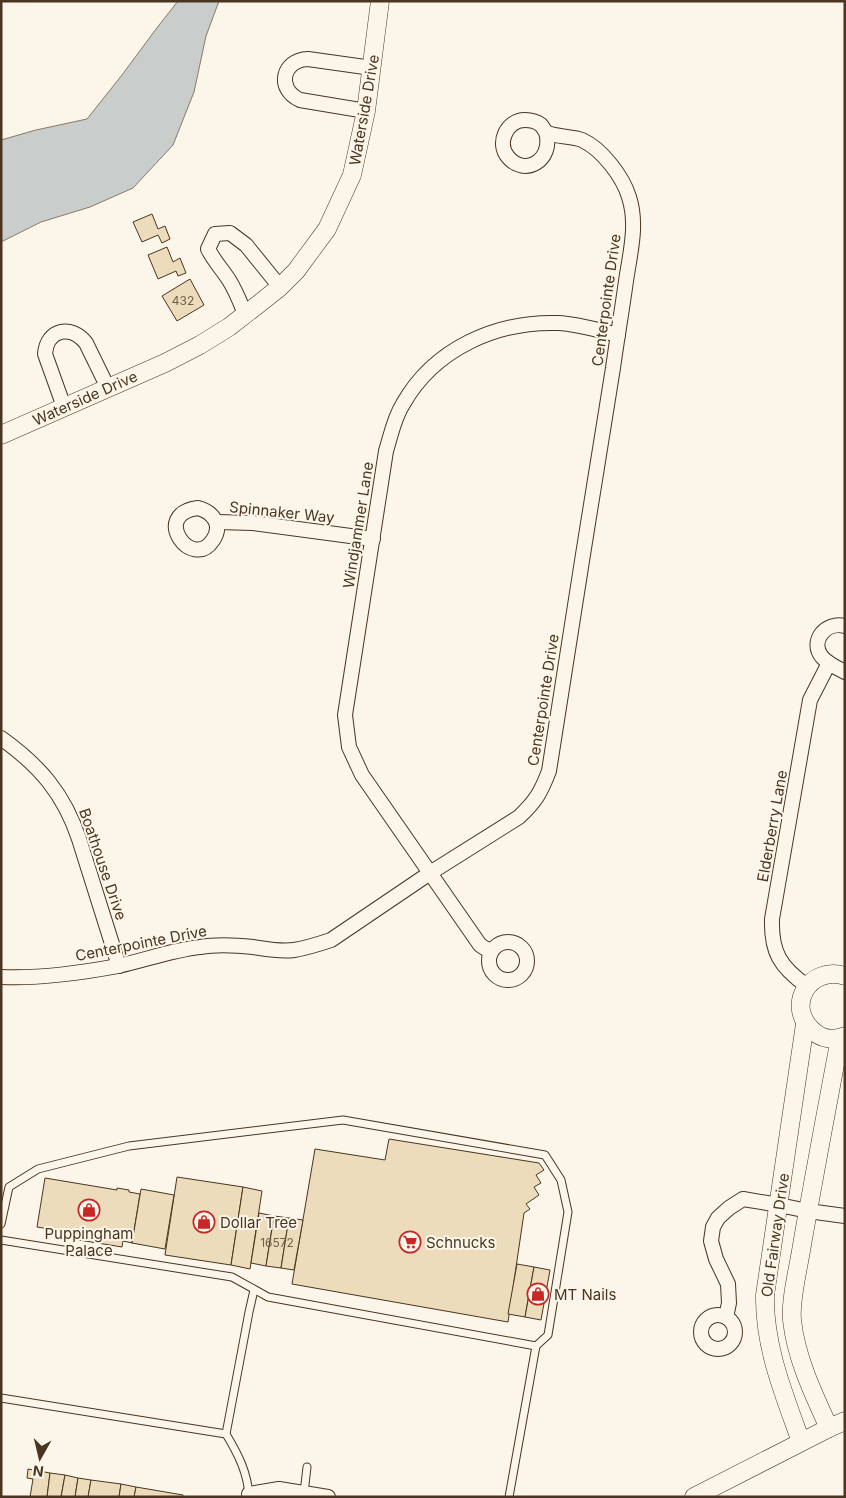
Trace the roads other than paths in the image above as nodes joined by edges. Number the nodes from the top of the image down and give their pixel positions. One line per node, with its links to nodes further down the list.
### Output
1 (380, 1): 2 (street, Waterside Drive)
2 (372, 68): 3 (street, Waterside Drive); 3 (street)
3 (366, 111): 5 (street, Waterside Drive)
4 (546, 132): 7 (street, Centerpointe Drive)
5 (280, 287): 6 (street, Waterside Drive); 6 (street)
6 (245, 314): 8 (street, Waterside Drive)
7 (618, 335): 12 (street, Windjammer Lane); 17 (street, Centerpointe Drive)
8 (108, 388): 9 (street, Waterside Drive); 9 (street)
9 (64, 407): 10 (street, Waterside Drive)
10 (1, 435)
11 (217, 522): 12 (street, Spinnaker Way)
12 (373, 539): 17 (street, Windjammer Lane)
13 (845, 626): 14 (street)
14 (829, 663): 15 (street); 22 (street, Elderberry Lane)
15 (845, 672)
16 (1, 738): 19 (street, Boathouse Drive)
17 (430, 873): 18 (street, Windjammer Lane); 19 (street, Centerpointe Drive)
18 (492, 952)
19 (119, 966): 21 (street, Centerpointe Drive)
20 (845, 976): 22 (street)
21 (1, 977)
22 (807, 986): 23 (street, Old Fairway Drive)
23 (805, 1024): 24 (street, Old Fairway Drive); 25 (street, Old Fairway Drive)
24 (842, 1037): 26 (street, Old Fairway Drive)
25 (779, 1205): 26 (street); 31 (street); 36 (street, Old Fairway Drive)
26 (808, 1212): 27 (street); 34 (street, Old Fairway Drive)
27 (845, 1216)
28 (1, 1224): 32 (lane)
29 (1, 1240): 30 (lane)
30 (254, 1290): 32 (lane); 35 (lane)
31 (726, 1317)
32 (536, 1346): 41 (lane)
33 (1, 1398): 35 (lane)
34 (837, 1425): 36 (street)
35 (226, 1434): 39 (lane)
36 (801, 1442): 42 (street)
37 (307, 1467): 38 (lane)
38 (304, 1493): 39 (street); 40 (street)
39 (249, 1495)
40 (328, 1497)
41 (509, 1497)
42 (694, 1497)

